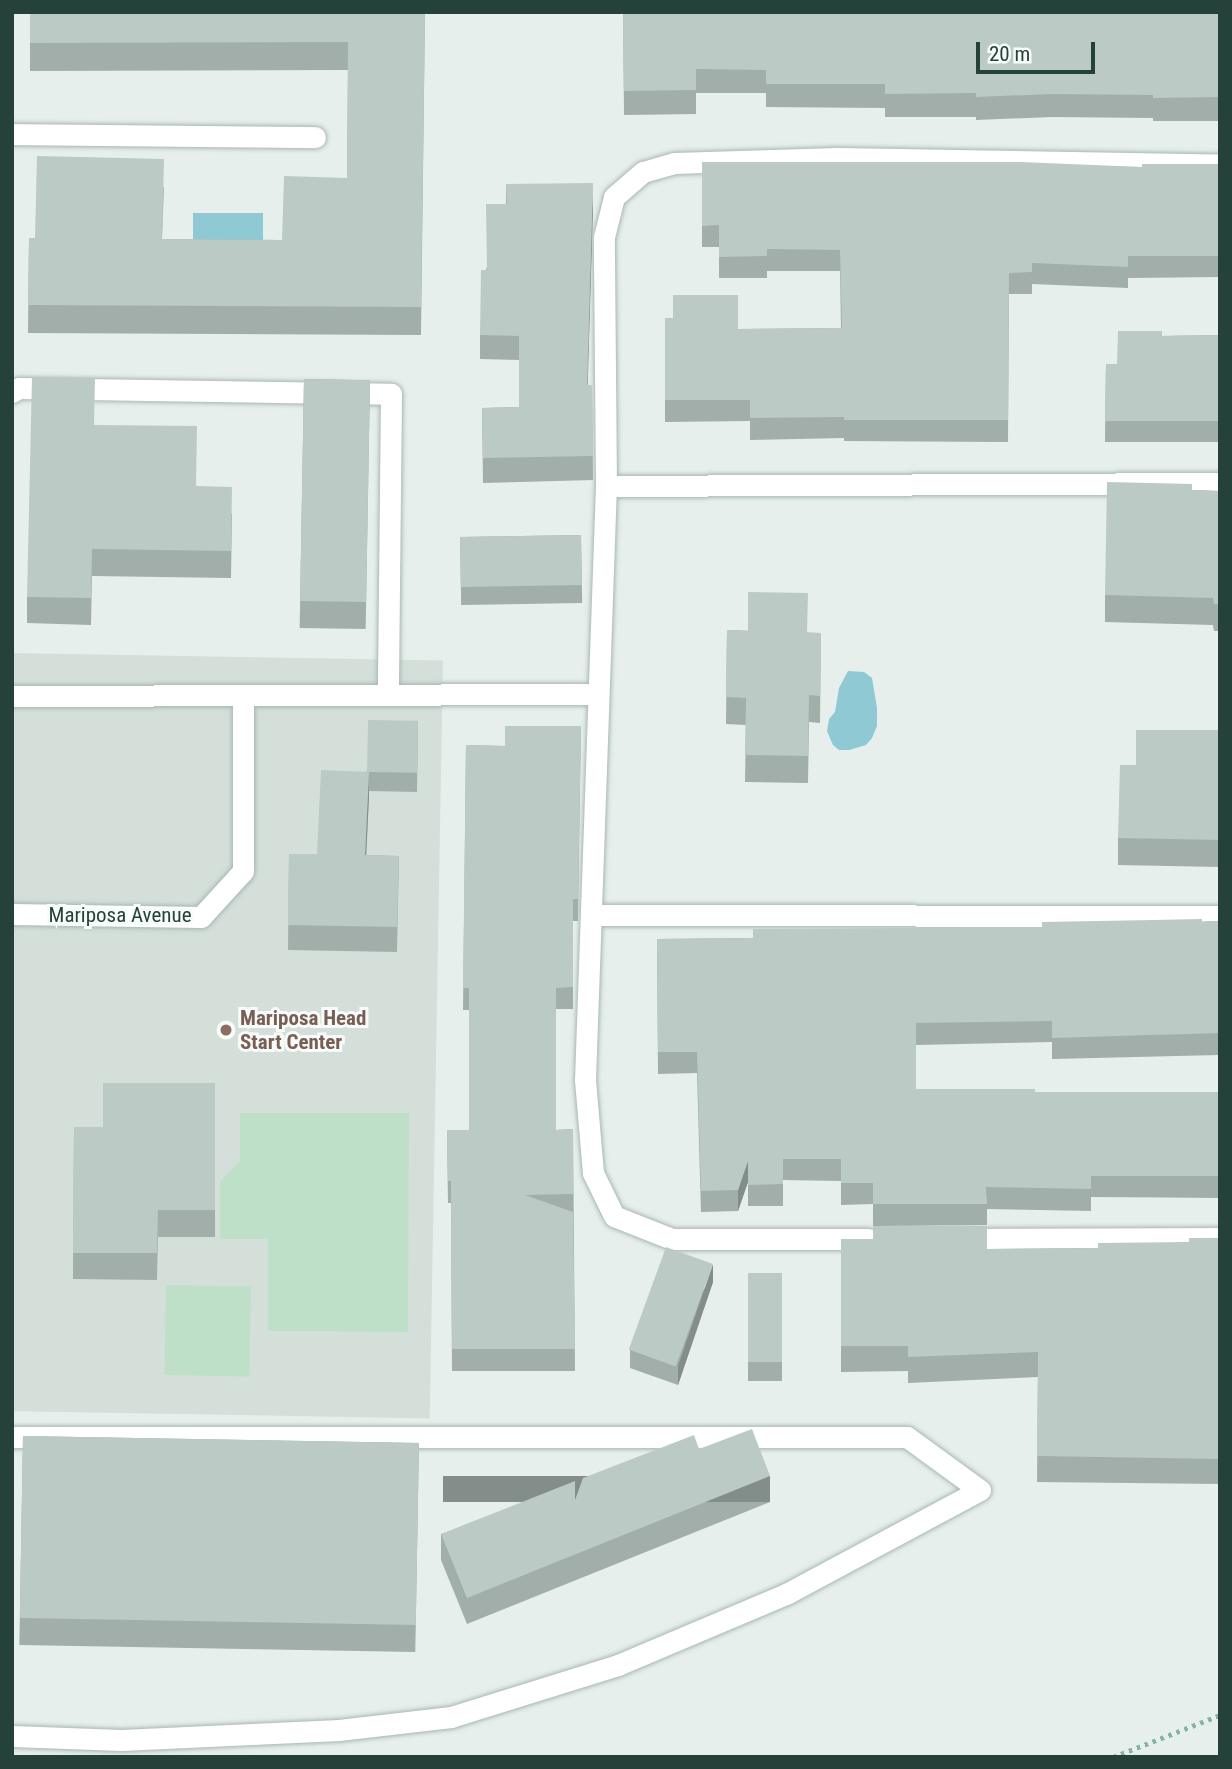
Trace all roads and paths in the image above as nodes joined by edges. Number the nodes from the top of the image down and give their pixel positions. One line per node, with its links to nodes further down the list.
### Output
1 (12, 134): 2 (street)
2 (316, 136)
3 (1220, 165): 6 (street)
4 (12, 392): 9 (street)
5 (1220, 483): 6 (street)
6 (606, 486): 7 (street)
7 (597, 694): 9 (street); 12 (street)
8 (243, 695): 9 (street); 10 (street); 11 (street, Mariposa Avenue)
9 (388, 695)
10 (12, 696)
11 (12, 914)
12 (592, 915): 13 (street); 15 (street)
13 (1220, 916)
14 (1220, 1238): 16 (street)
15 (891, 1239)
16 (932, 1239)
17 (12, 1437): 19 (street)
18 (1220, 1715): 20 (path)
19 (12, 1736)
20 (1113, 1757)

